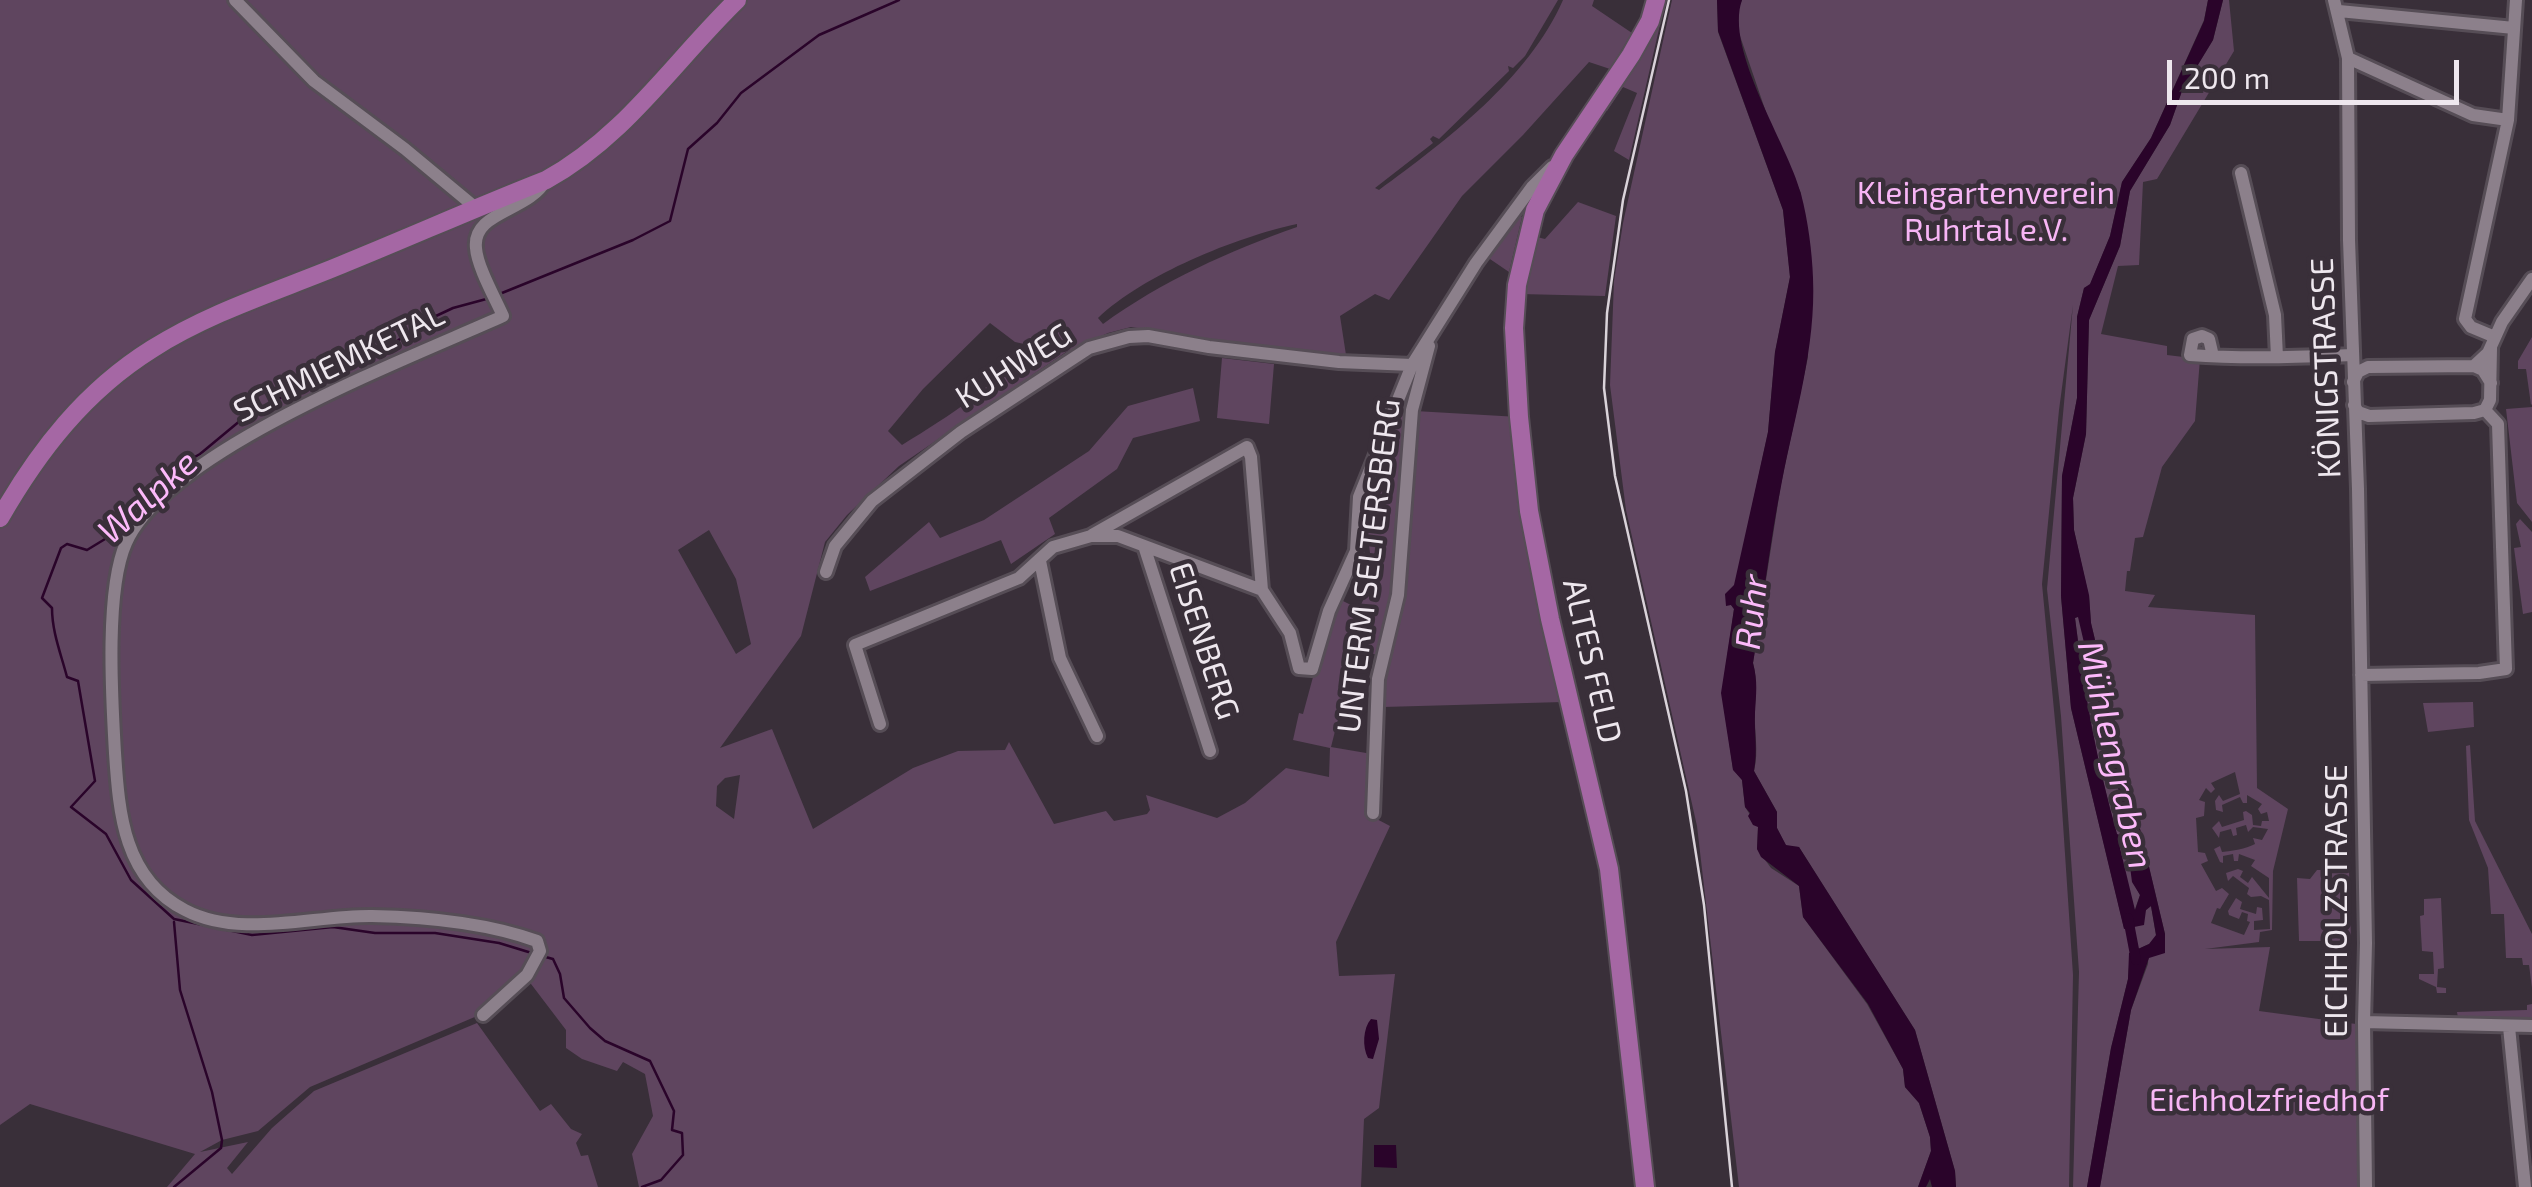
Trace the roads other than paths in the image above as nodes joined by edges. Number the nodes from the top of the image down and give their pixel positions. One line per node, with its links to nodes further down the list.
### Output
1 (234, 0): 12 (street)
2 (737, 0): 10 (main road)
3 (1656, 0): 11 (main road, ALTES FELD)
4 (2516, 0): 6 (street)
5 (2336, 5): 6 (street); 7 (street, KÖNIGSTRASSE)
6 (2514, 28): 8 (street)
7 (2348, 58): 8 (street); 17 (street, KÖNIGSTRASSE)
8 (2508, 120): 15 (street)
9 (2242, 173): 18 (street)
10 (546, 180): 12 (main road); 39 (street, SCHMIEMKETAL)
11 (1528, 206): 14 (street); 43 (main road, ALTES FELD)
12 (476, 208): 28 (main road)
13 (2532, 279): 15 (street)
14 (1433, 328): 19 (street); 38 (street, UNTERM SELTERSBERG)
15 (2493, 342): 20 (street); 22 (street)
16 (2213, 356): 18 (street)
17 (2353, 356): 18 (street); 21 (street); 23 (street, KÖNIGSTRASSE)
18 (2277, 357)
19 (1412, 365): 32 (street, KUHWEG); 33 (street)
20 (2474, 366): 21 (street); 22 (street)
21 (2368, 367): 23 (street)
22 (2490, 383): 25 (street)
23 (2352, 384): 24 (street, KÖNIGSTRASSE)
24 (2354, 404): 26 (street); 27 (street, KÖNIGSTRASSE)
25 (2486, 410): 26 (street); 34 (street)
26 (2369, 416): 27 (street)
27 (2356, 434): 34 (street, KÖNIGSTRASSE)
28 (0, 518)
29 (1091, 536): 30 (street); 31 (street); 33 (street)
30 (1146, 549): 33 (street); 37 (street, EISENBERG)
31 (1040, 561): 35 (street); 36 (street)
32 (826, 572)
33 (1262, 590)
34 (2361, 675): 40 (street, EICHHOLZSTRASSE)
35 (880, 724)
36 (1097, 736)
37 (1210, 751)
38 (1374, 813)
39 (483, 1015)
40 (2364, 1022): 42 (street); 44 (street, EICHHOLZSTRASSE)
41 (2532, 1026): 42 (street)
42 (2509, 1027): 45 (street)
43 (1645, 1187)
44 (2366, 1187)
45 (2525, 1187)

